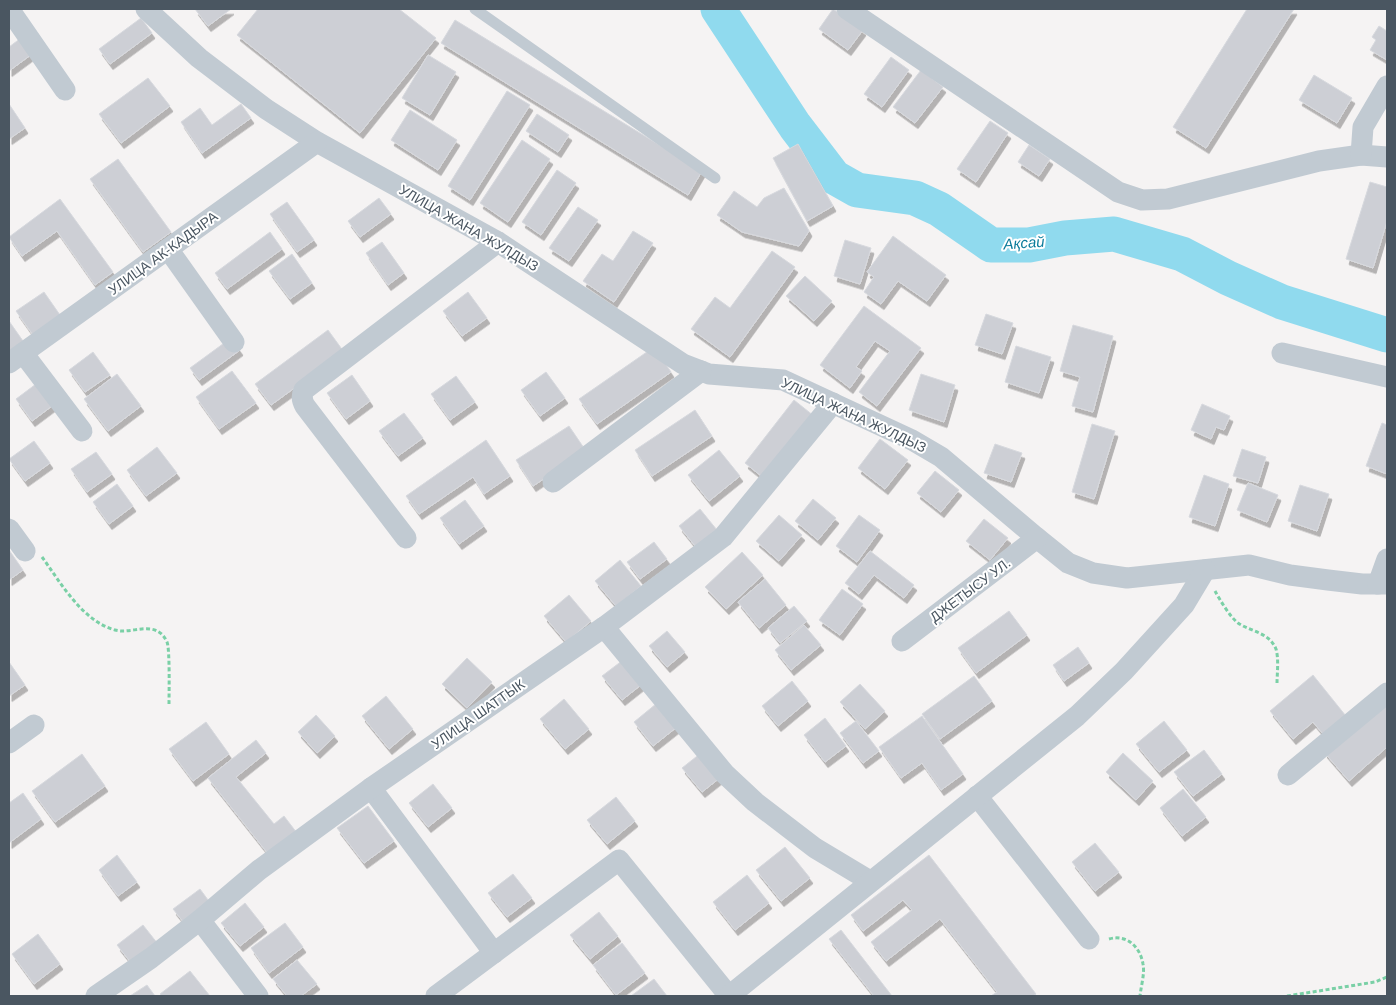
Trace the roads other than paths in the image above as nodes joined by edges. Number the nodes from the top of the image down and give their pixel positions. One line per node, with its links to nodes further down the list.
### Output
1 (9, 9): 6 (street)
2 (146, 9): 8 (street, УЛИЦА ЖАНА ЖУЛДЫЗ)
3 (475, 9): 11 (lane)
4 (846, 9): 9 (street)
5 (1387, 86): 7 (street)
6 (65, 90)
7 (1381, 112): 9 (street)
8 (317, 142): 12 (street, УЛИЦА ЖАНА ЖУЛДЫЗ); 13 (street, УЛИЦА АК-КАДЫРА)
9 (1361, 155): 10 (street)
10 (1387, 157)
11 (715, 178)
12 (498, 242): 17 (street, УЛИЦА ЖАНА ЖУЛДЫЗ); 23 (street)
13 (168, 249): 14 (street); 16 (street, УЛИЦА АК-КАДЫРА)
14 (234, 342)
15 (1282, 353): 18 (street)
16 (16, 358): 20 (street)
17 (701, 371): 19 (street, УЛИЦА ЖАНА ЖУЛДЫЗ); 21 (street)
18 (1387, 377)
19 (833, 404): 24 (street, УЛИЦА ЖАНА ЖУЛДЫЗ); 29 (street, УЛИЦА ШАТТЫК)
20 (82, 431)
21 (553, 482)
22 (9, 529): 25 (street)
23 (406, 538)
24 (1037, 538): 27 (street, УЛИЦА ЖАНА ЖУЛДЫЗ); 30 (street, ДЖЕТЫСУ УЛ.)
25 (25, 551)
26 (1387, 559): 28 (street)
27 (1205, 570): 28 (street, УЛИЦА ЖАНА ЖУЛДЫЗ); 36 (street)
28 (1383, 584)
29 (604, 626): 35 (street, УЛИЦА ШАТТЫК); 37 (street)
30 (902, 641)
31 (1387, 693): 34 (street)
32 (34, 725): 33 (street)
33 (9, 743)
34 (1288, 775)
35 (371, 788): 38 (street, УЛИЦА ШАТТЫК); 40 (street)
36 (976, 796): 37 (street); 39 (street)
37 (870, 881): 44 (street)
38 (200, 920): 41 (street, УЛИЦА ШАТТЫК); 42 (street)
39 (1089, 939)
40 (494, 953): 43 (street); 44 (street)
41 (96, 996)
42 (258, 996)
43 (436, 996)
44 (729, 996)

